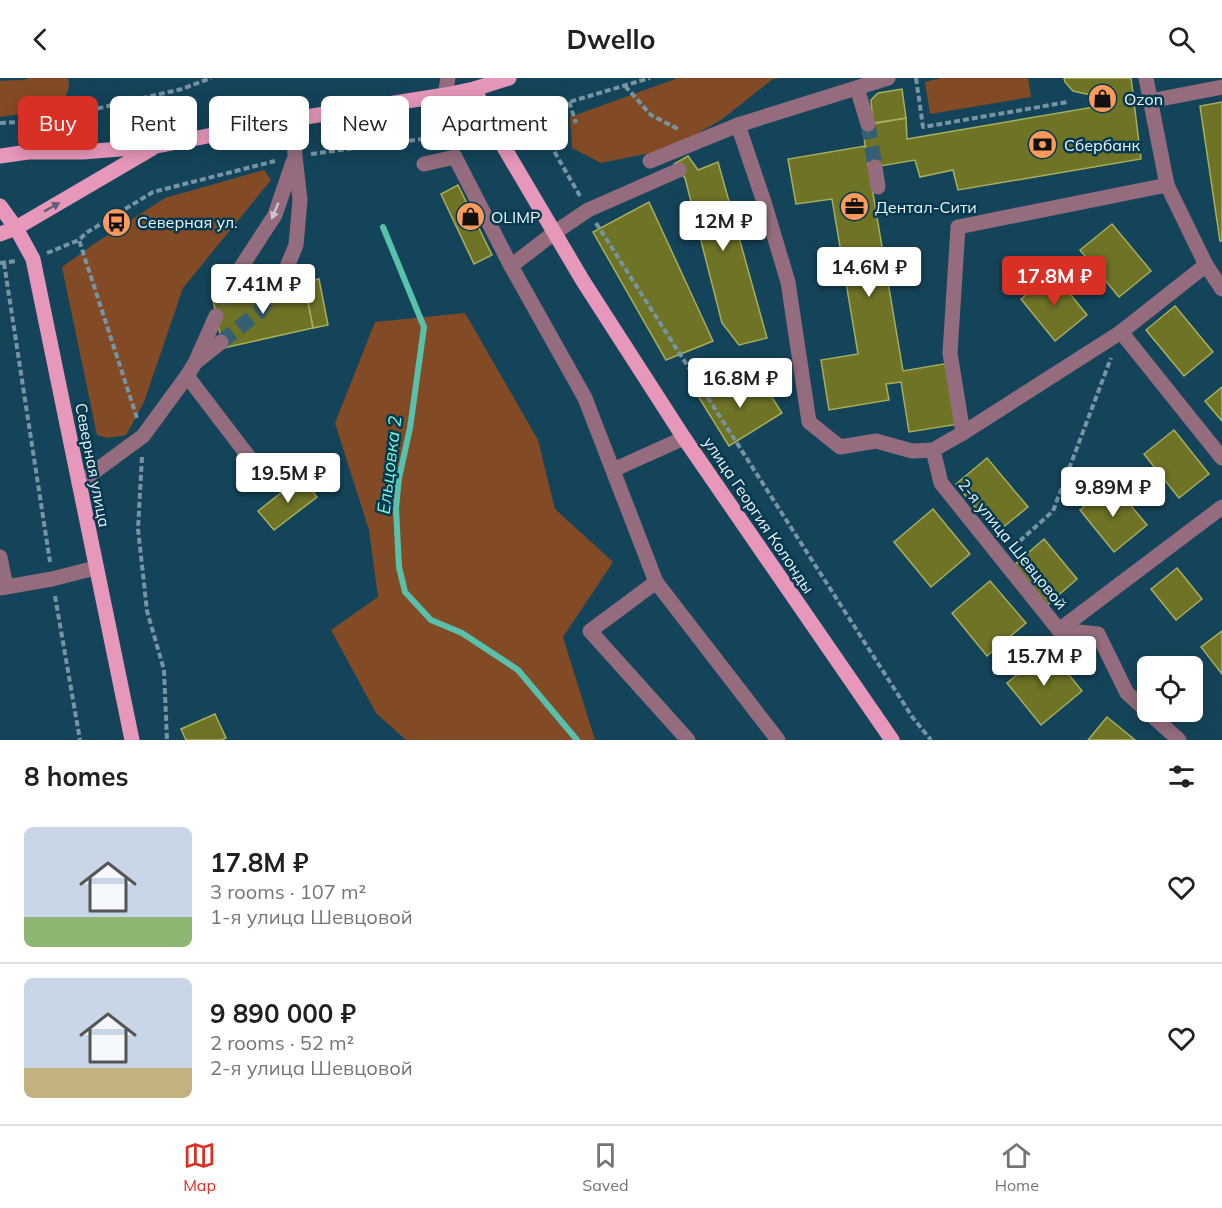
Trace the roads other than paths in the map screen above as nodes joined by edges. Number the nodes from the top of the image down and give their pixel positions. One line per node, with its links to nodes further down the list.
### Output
1 (448, 78): 8 (street)
2 (888, 78): 6 (street)
3 (1146, 78): 10 (street)
4 (503, 79): 7 (main road)
5 (1222, 87): 10 (street)
6 (857, 88): 11 (street); 13 (street)
7 (474, 89): 8 (main road); 27 (main road, улица Георгия Колонды)
8 (445, 96)
9 (421, 100): 12 (main road)
10 (1150, 101): 23 (street)
11 (868, 115)
12 (309, 117)
13 (738, 125): 19 (street); 40 (street)
14 (110, 150): 17 (main road)
15 (150, 150): 26 (main road, one-way to 15)
16 (295, 150): 18 (street)
17 (0, 156)
18 (295, 156): 31 (street, one-way to 31); 31 (street)
19 (680, 160): 20 (street); 27 (street)
20 (650, 161)
21 (424, 164): 30 (street)
22 (875, 167): 24 (street)
23 (1167, 185): 29 (street); 38 (street)
24 (878, 187)
25 (0, 206): 26 (main road, Северная улица)
26 (16, 228): 28 (main road); 44 (main road, Северная улица)
27 (554, 233): 30 (street); 39 (main road, улица Георгия Колонды)
28 (0, 234)
29 (1206, 265): 32 (street); 35 (street)
30 (511, 266): 43 (street)
31 (232, 281): 33 (street)
32 (1222, 289)
33 (224, 298)
34 (216, 316): 37 (street)
35 (1121, 332): 38 (street); 41 (street)
36 (221, 342): 37 (street)
37 (191, 370): 42 (street); 44 (street)
38 (963, 433): 40 (street)
39 (684, 438): 43 (street); 54 (main road, улица Георгия Колонды)
40 (933, 450): 50 (street, 2-я улица Шевцовой)
41 (1222, 458)
42 (255, 465)
43 (613, 470): 48 (street)
44 (79, 483): 47 (main road, Северная улица)
45 (1222, 507): 50 (street)
46 (0, 557): 49 (street)
47 (95, 568): 49 (street); 51 (main road, Северная улица)
48 (656, 582): 52 (street); 53 (street)
49 (3, 588)
50 (1059, 630): 55 (street, 2-я улица Шевцовой)
51 (132, 740)
52 (688, 740)
53 (778, 740)
54 (892, 740)
55 (1179, 740)

